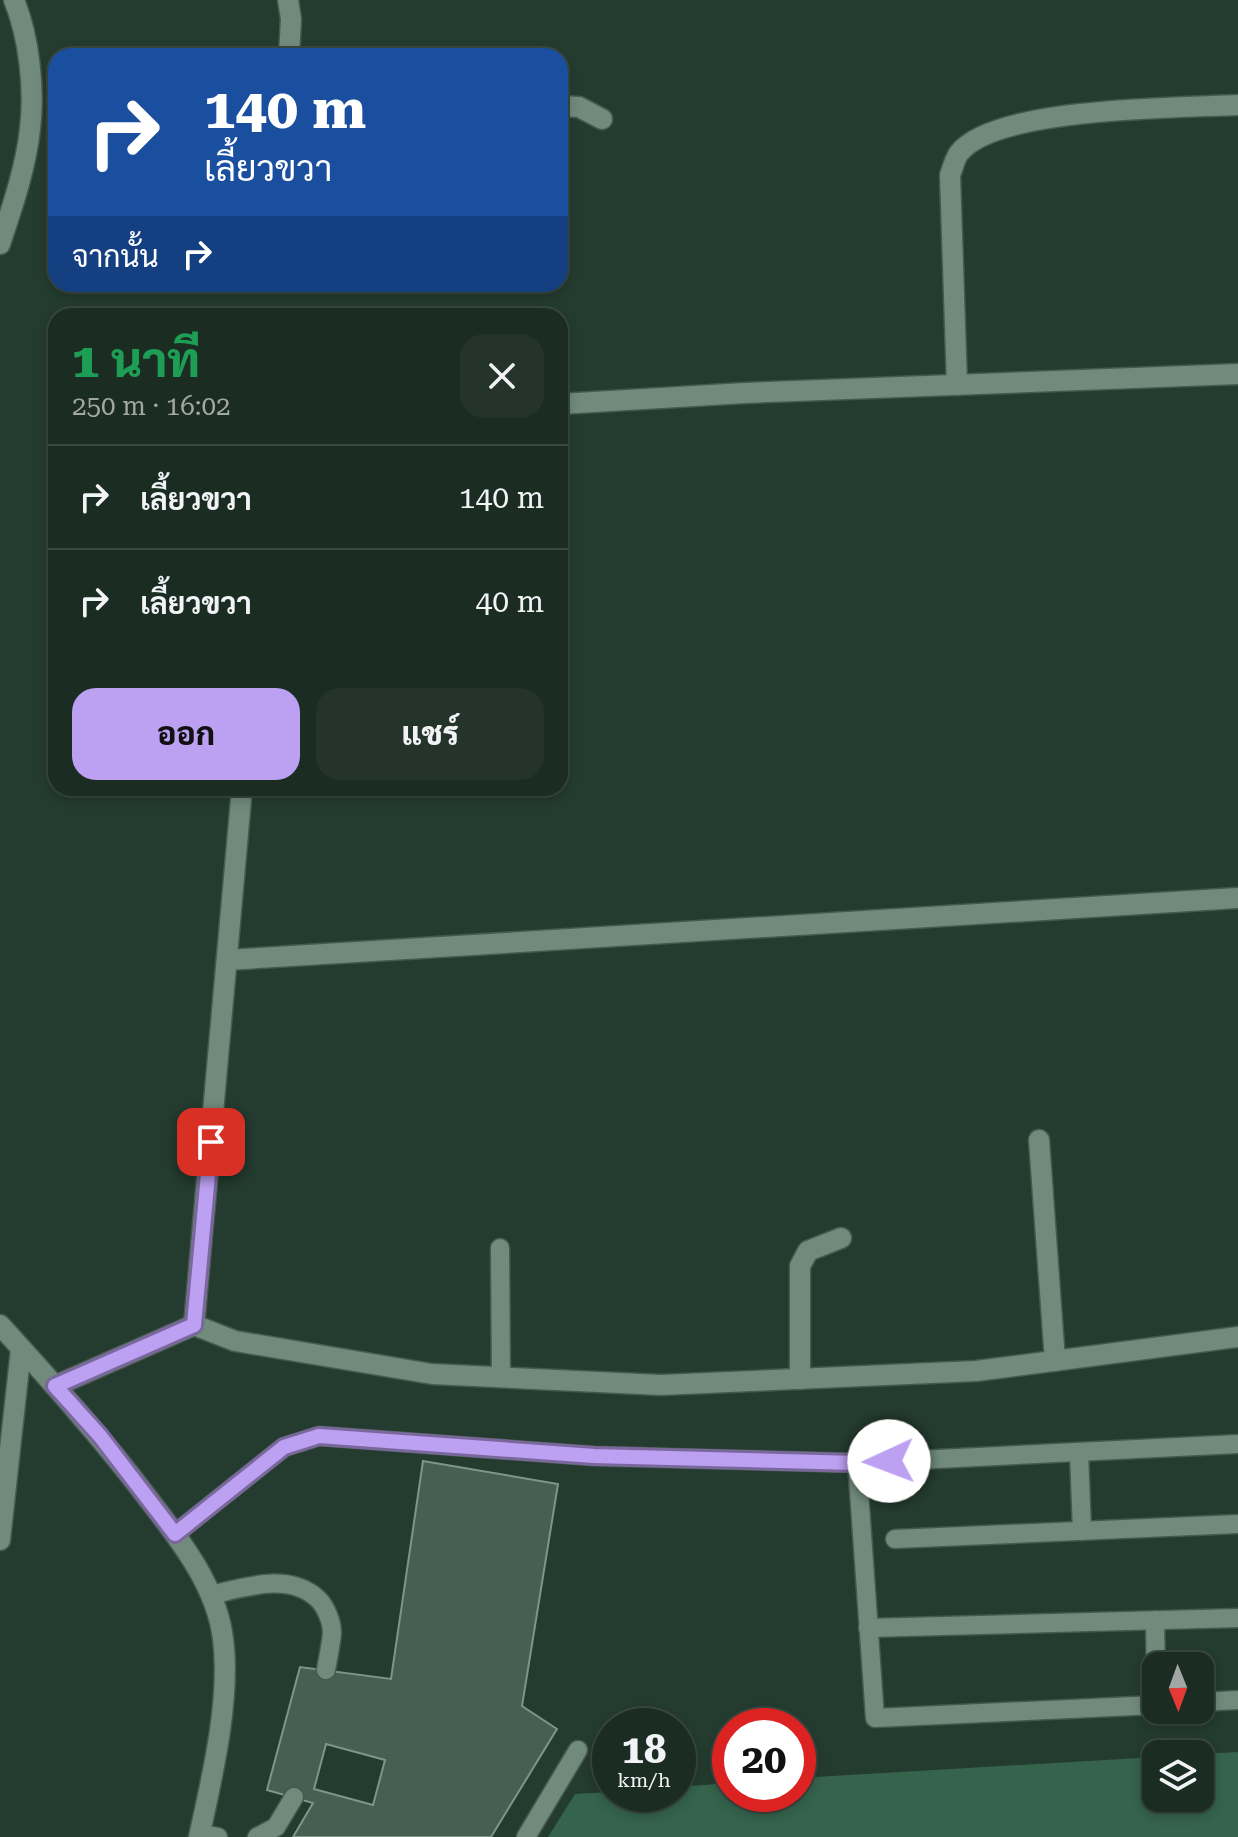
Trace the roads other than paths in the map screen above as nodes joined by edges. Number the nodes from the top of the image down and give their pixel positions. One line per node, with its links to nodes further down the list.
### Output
1 (14, 0): 7 (street)
2 (288, 0): 3 (street)
3 (289, 48)
4 (1238, 105): 9 (street)
5 (568, 106): 6 (street)
6 (602, 119)
7 (0, 244)
8 (1238, 374): 9 (street)
9 (957, 385): 10 (street)
10 (568, 404)
11 (241, 796): 13 (street)
12 (1238, 898): 13 (street)
13 (227, 960): 18 (street)
14 (1039, 1140): 21 (street)
15 (841, 1238): 23 (street)
16 (500, 1248): 22 (lane)
17 (0, 1325): 20 (street)
18 (194, 1325): 22 (street); 24 (street)
19 (1238, 1337): 21 (street)
20 (21, 1349): 24 (street); 32 (street)
21 (1055, 1361): 23 (street)
22 (501, 1378): 23 (street)
23 (800, 1379)
24 (55, 1386): 30 (street)
25 (1238, 1444): 26 (lane)
26 (1079, 1452): 27 (lane); 29 (lane)
27 (857, 1463): 30 (lane); 36 (lane)
28 (1238, 1524): 29 (lane)
29 (1082, 1531): 31 (lane)
30 (175, 1534): 33 (street)
31 (895, 1539)
32 (0, 1540)
33 (211, 1595): 38 (lane); 44 (street)
34 (1238, 1618): 35 (lane)
35 (1155, 1620): 36 (lane); 37 (lane)
36 (868, 1628): 41 (lane)
37 (1156, 1652)
38 (326, 1670)
39 (1238, 1700): 40 (lane)
40 (1214, 1701)
41 (1142, 1706)
42 (578, 1750): 46 (lane)
43 (294, 1797): 45 (lane)
44 (206, 1836)
45 (257, 1837)
46 (526, 1837)

